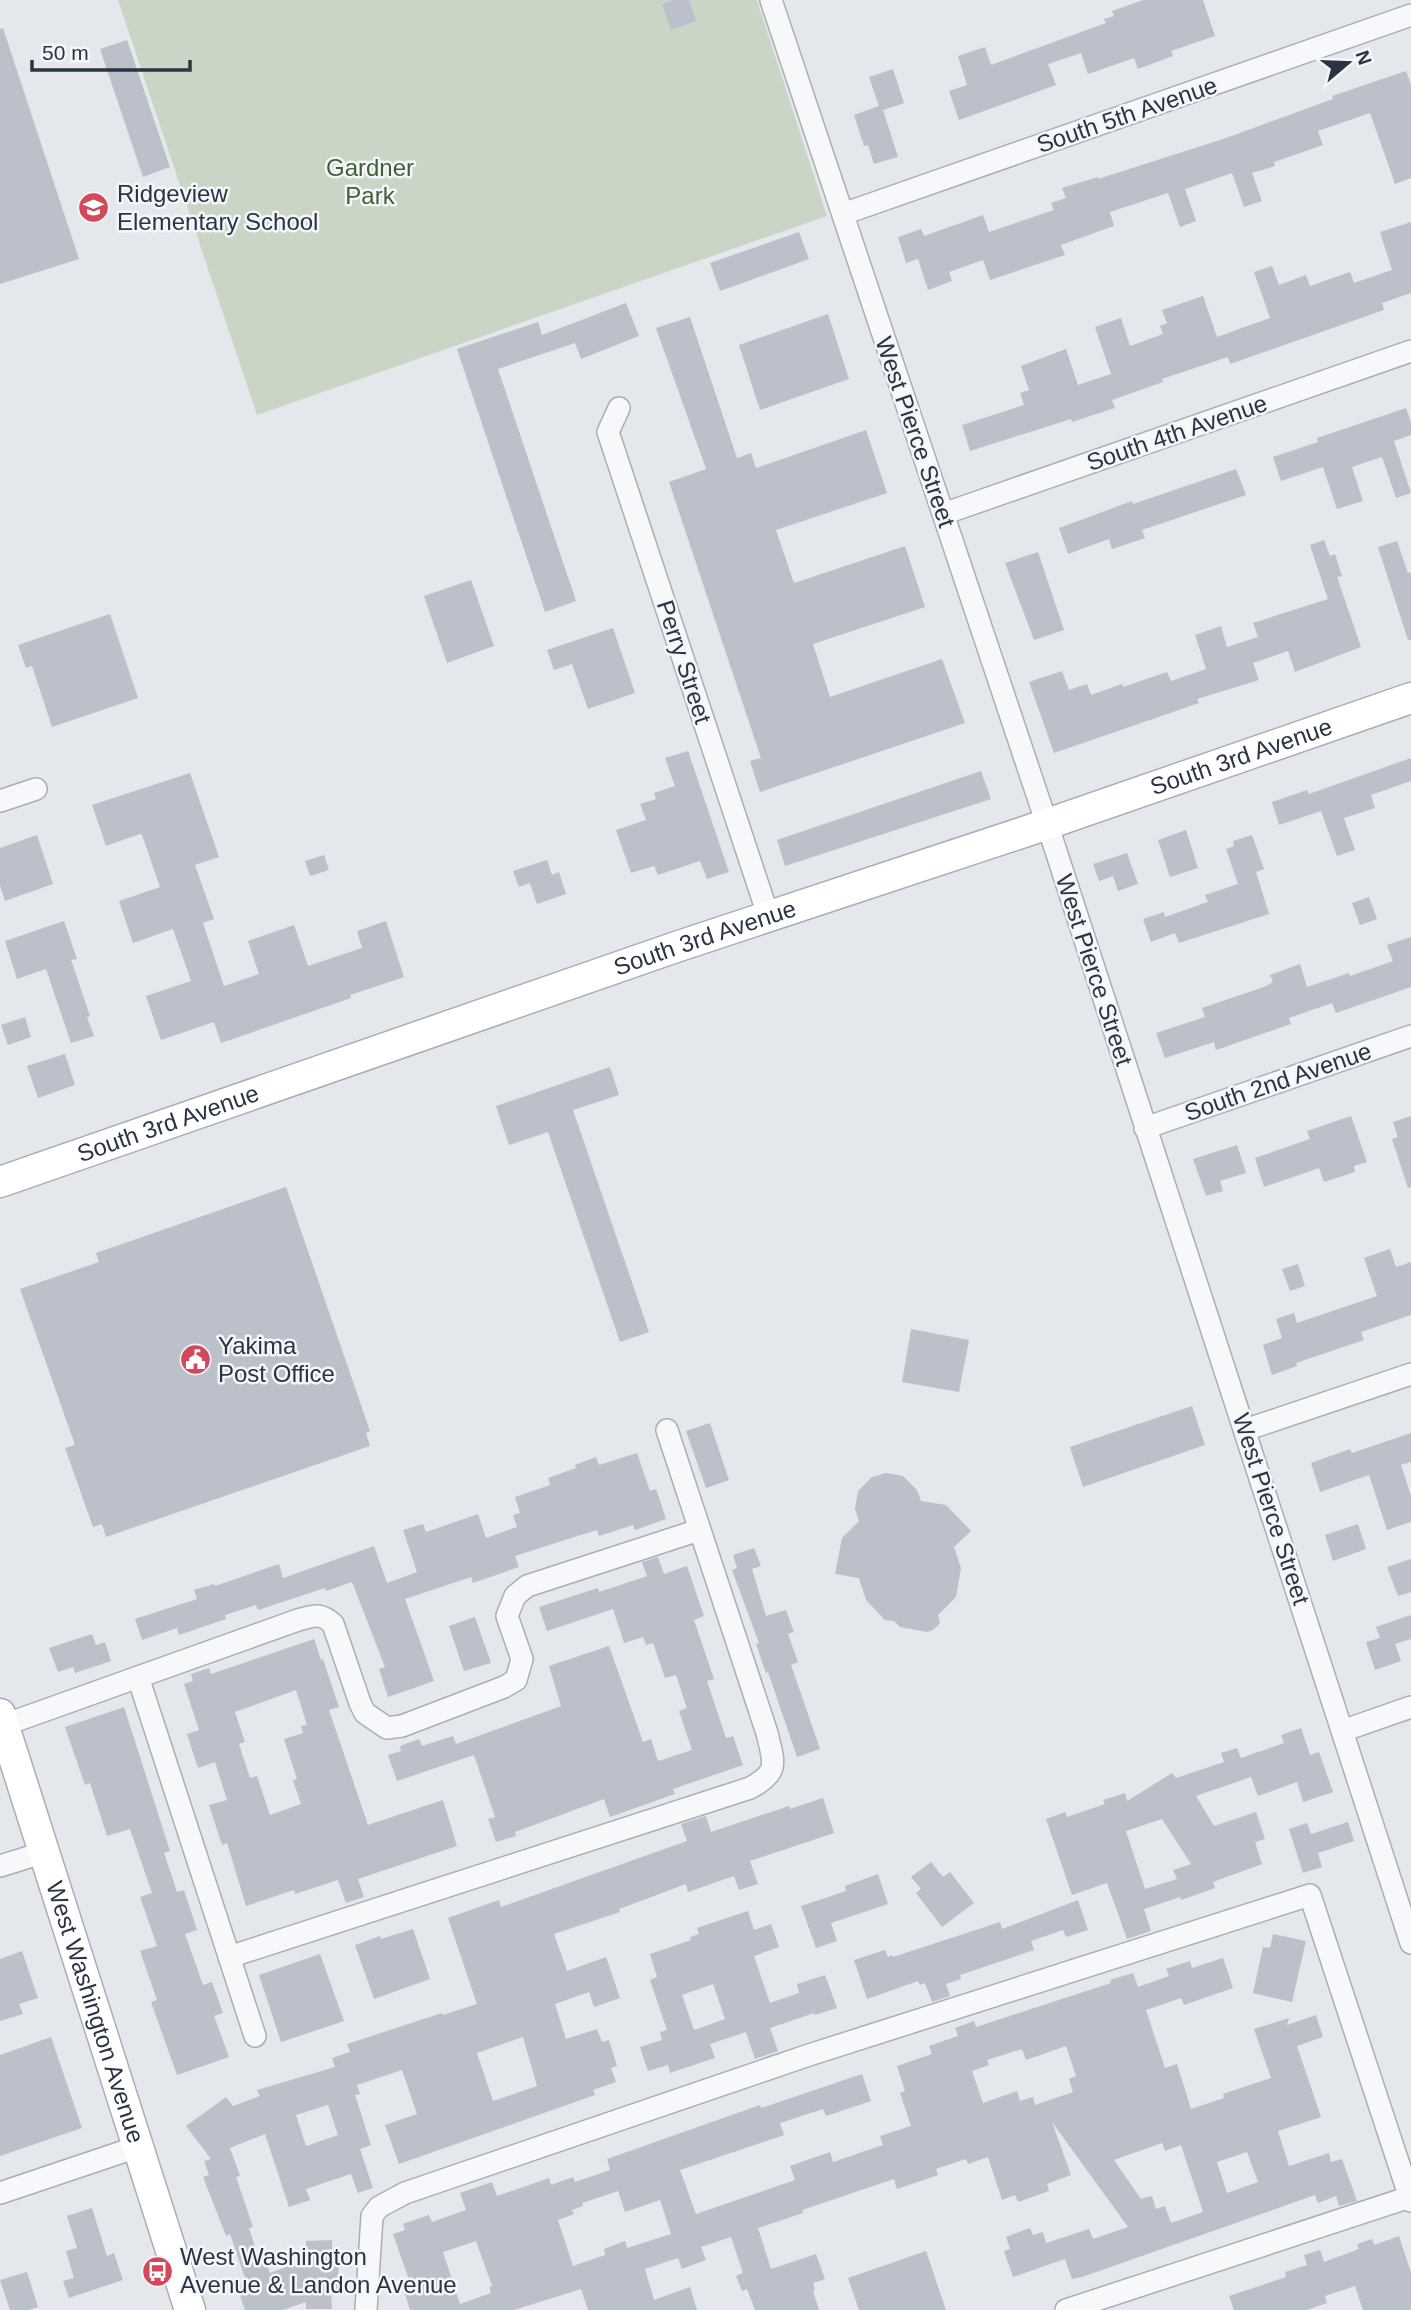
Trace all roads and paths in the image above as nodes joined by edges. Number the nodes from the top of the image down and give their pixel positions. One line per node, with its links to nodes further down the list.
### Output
1 (771, 0): 3 (street, West Pierce Street)
2 (1411, 15): 3 (street, South 5th Avenue)
3 (843, 214): 6 (street, West Pierce Street)
4 (1411, 351): 6 (street, South 4th Avenue)
5 (619, 408): 11 (street, Perry Street)
6 (943, 514): 10 (street, West Pierce Street)
7 (1411, 698): 10 (street, South 3rd Avenue)
8 (36, 789): 9 (street)
9 (0, 802)
10 (1047, 824): 11 (street, South 3rd Avenue); 13 (street, West Pierce Street)
11 (769, 918): 14 (street, South 3rd Avenue)
12 (1411, 1036): 13 (street, South 2nd Avenue)
13 (1145, 1128): 17 (street, West Pierce Street)
14 (0, 1182)
15 (1411, 1374): 17 (street)
16 (667, 1430): 18 (street)
17 (1245, 1430): 22 (street, West Pierce Street)
18 (699, 1530): 19 (street); 26 (street)
19 (138, 1677): 21 (street); 26 (street)
20 (1411, 1707): 22 (street)
21 (2, 1719): 23 (street, West Washington Avenue)
22 (1342, 1731): 25 (street, West Pierce Street)
23 (45, 1852): 24 (street); 28 (street, West Washington Avenue)
24 (0, 1866)
25 (1411, 1943)
26 (229, 1957): 27 (street)
27 (255, 2036)
28 (137, 2147): 29 (street); 31 (street, West Washington Avenue)
29 (0, 2193)
30 (1410, 2199): 32 (street); 33 (street)
31 (190, 2310)
32 (366, 2310)
33 (1066, 2310)

